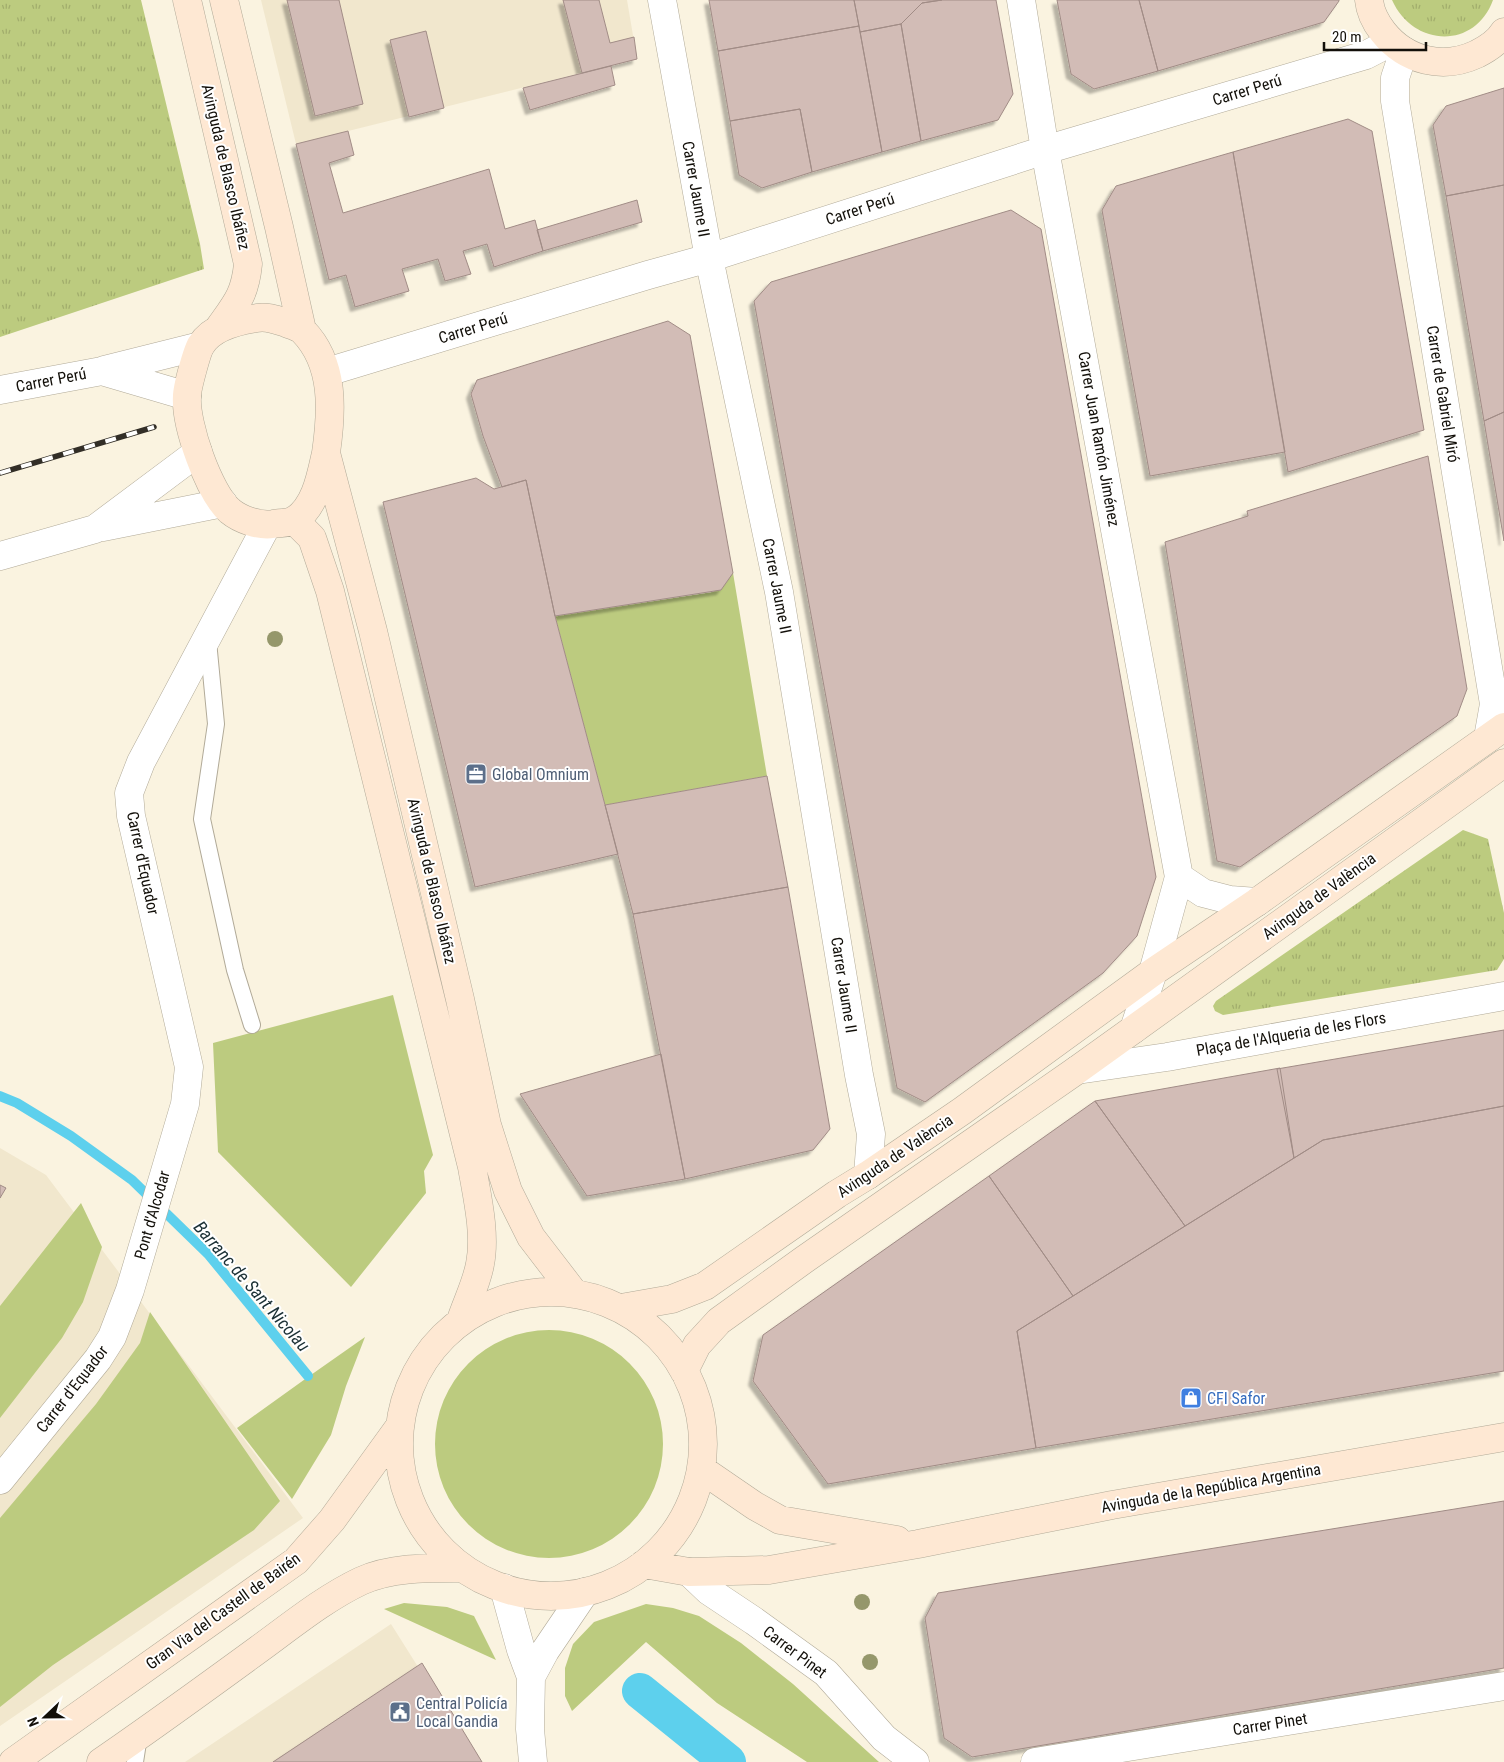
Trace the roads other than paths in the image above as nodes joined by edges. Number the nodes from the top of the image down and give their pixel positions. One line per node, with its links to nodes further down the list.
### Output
1 (187, 0): 11 (main road, Avinguda de Blasco Ibáñez)
2 (224, 0): 10 (main road)
3 (662, 0): 9 (street, Carrer Jaume II)
4 (1021, 0): 8 (street, Carrer Juan Ramón Jiménez)
5 (1368, 0): 7 (main road)
6 (1504, 32): 7 (main road)
7 (1397, 47): 8 (street, Carrer Perú); 24 (street, Carrer de Gabriel Miró)
8 (1046, 150): 9 (street, Carrer Perú); 26 (street, Carrer Juan Ramón Jiménez)
9 (708, 258): 13 (street, Carrer Perú); 34 (street, Carrer Jaume II)
10 (302, 330): 11 (main road); 13 (main road)
11 (209, 337): 12 (street, Carrer Perú); 15 (main road)
12 (102, 371): 14 (street, Carrer Perú); 15 (street, Carrer Perú)
13 (327, 372): 17 (main road)
14 (0, 390)
15 (186, 396): 16 (main road)
16 (198, 452): 18 (main road); 21 (street)
17 (326, 452): 19 (main road); 36 (main road, Avinguda de Blasco Ibáñez)
18 (223, 502): 20 (main road); 21 (street)
19 (294, 520): 20 (main road); 38 (main road, Avinguda de Blasco Ibáñez)
20 (267, 525): 23 (street, Carrer d'Equador)
21 (94, 529): 22 (street)
22 (0, 556)
23 (208, 636): 30 (lane); 33 (street, Carrer d'Equador)
24 (1496, 733): 27 (main road, Avinguda de València)
25 (1504, 763): 31 (main road, Avinguda de València)
26 (1179, 877): 27 (street); 28 (street, Carrer Juan Ramón Jiménez)
27 (1257, 902): 28 (main road, Avinguda de València)
28 (1153, 972): 31 (street); 34 (main road, Avinguda de València)
29 (1504, 996): 32 (street, Plaça de l'Alqueria de les Flors)
30 (252, 1024)
31 (1134, 1029): 32 (main road, Avinguda de València)
32 (1077, 1070): 39 (main road, Avinguda de València)
33 (174, 1140): 35 (street, Pont d'Alcodar)
34 (868, 1175): 37 (main road, Avinguda de València)
35 (130, 1290): 43 (street, Carrer d'Equador)
36 (574, 1293): 37 (main road); 38 (main road)
37 (621, 1308): 39 (main road)
38 (461, 1320): 40 (main road)
39 (684, 1371): 42 (main road)
40 (400, 1426): 46 (main road); 53 (main road, Gran Via del Castell de Bairén)
41 (1504, 1437): 44 (main road, Avinguda de la República Argentina)
42 (701, 1469): 44 (main road, Avinguda de la República Argentina); 45 (main road)
43 (0, 1480)
44 (918, 1544): 47 (main road, Avinguda de la República Argentina)
45 (644, 1564): 47 (main road, Avinguda de la República Argentina); 49 (main road)
46 (462, 1568): 48 (main road); 52 (main road)
47 (689, 1572): 56 (street, Carrer Pinet)
48 (504, 1588): 49 (main road); 50 (street)
49 (585, 1592): 50 (street)
50 (531, 1677): 55 (street)
51 (1504, 1686): 57 (street, Carrer Pinet)
52 (137, 1749): 54 (main road)
53 (13, 1762)
54 (101, 1762)
55 (533, 1762)
56 (915, 1762)
57 (1036, 1762)

